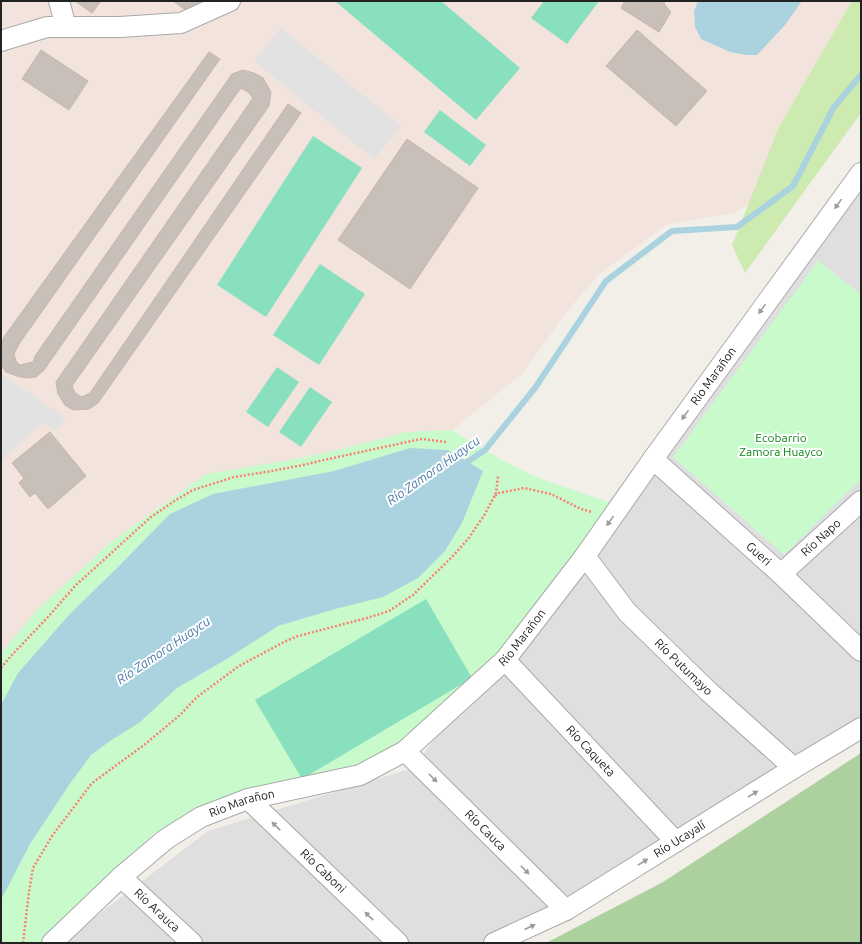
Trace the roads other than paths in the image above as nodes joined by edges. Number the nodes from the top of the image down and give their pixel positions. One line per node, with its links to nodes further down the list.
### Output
1 (59, 1): 3 (street)
2 (230, 1): 3 (street)
3 (66, 27): 4 (street)
4 (1, 41)
5 (861, 173): 6 (street, Rio Marañon, one-way to 6)
6 (653, 459): 8 (street, Rio Marañon, one-way to 8); 9 (street, Gueri)
7 (861, 501): 9 (street, Río Napo)
8 (585, 556): 11 (street, Rio Marañon); 14 (street, Río Putumayo)
9 (781, 574): 10 (street, Gueri)
10 (861, 651)
11 (505, 660): 13 (street, Rio Marañon); 16 (street, Río Caqueta)
12 (861, 728): 14 (street, Río Ucayalí)
13 (405, 751): 15 (street, Rio Marañon); 18 (street, Río Cauca, one-way to 18)
14 (794, 768): 16 (street, Río Ucayalí, one-way to 14)
15 (248, 799): 17 (street, Rio Marañon); 21 (street, Río Caboni, one-way to 15)
16 (676, 842): 18 (street, Río Ucayalí, one-way to 16)
17 (121, 877): 19 (street, Rio Marañon); 20 (street, Río Arauca)
18 (566, 910): 22 (street, Río Ucayalí, one-way to 18)
19 (52, 943)
20 (192, 943)
21 (398, 943)
22 (494, 943)

